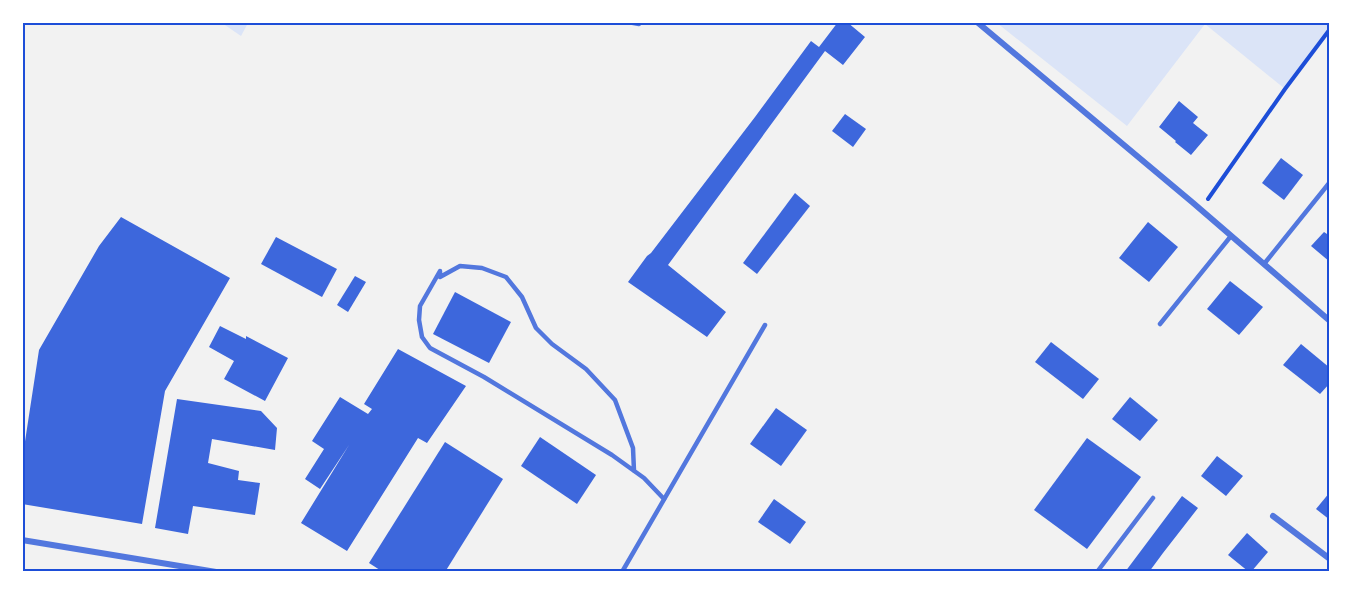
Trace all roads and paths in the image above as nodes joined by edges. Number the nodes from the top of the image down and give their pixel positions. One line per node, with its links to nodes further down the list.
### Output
1 (628, 22): 2 (lane)
2 (641, 22)
3 (977, 22): 6 (street)
4 (1329, 29): 6 (path)
5 (1329, 182): 8 (lane)
6 (1200, 209): 7 (street)
7 (1231, 236): 8 (street); 10 (lane)
8 (1264, 264): 9 (street)
9 (1329, 321)
10 (1160, 324)
11 (765, 325): 14 (lane)
12 (634, 471): 12 (lane); 14 (lane)
13 (1153, 498): 20 (lane)
14 (664, 499): 19 (lane)
15 (1273, 516): 17 (street)
16 (22, 540): 18 (street)
17 (1329, 559)
18 (216, 572)
19 (622, 572)
20 (1097, 572)

